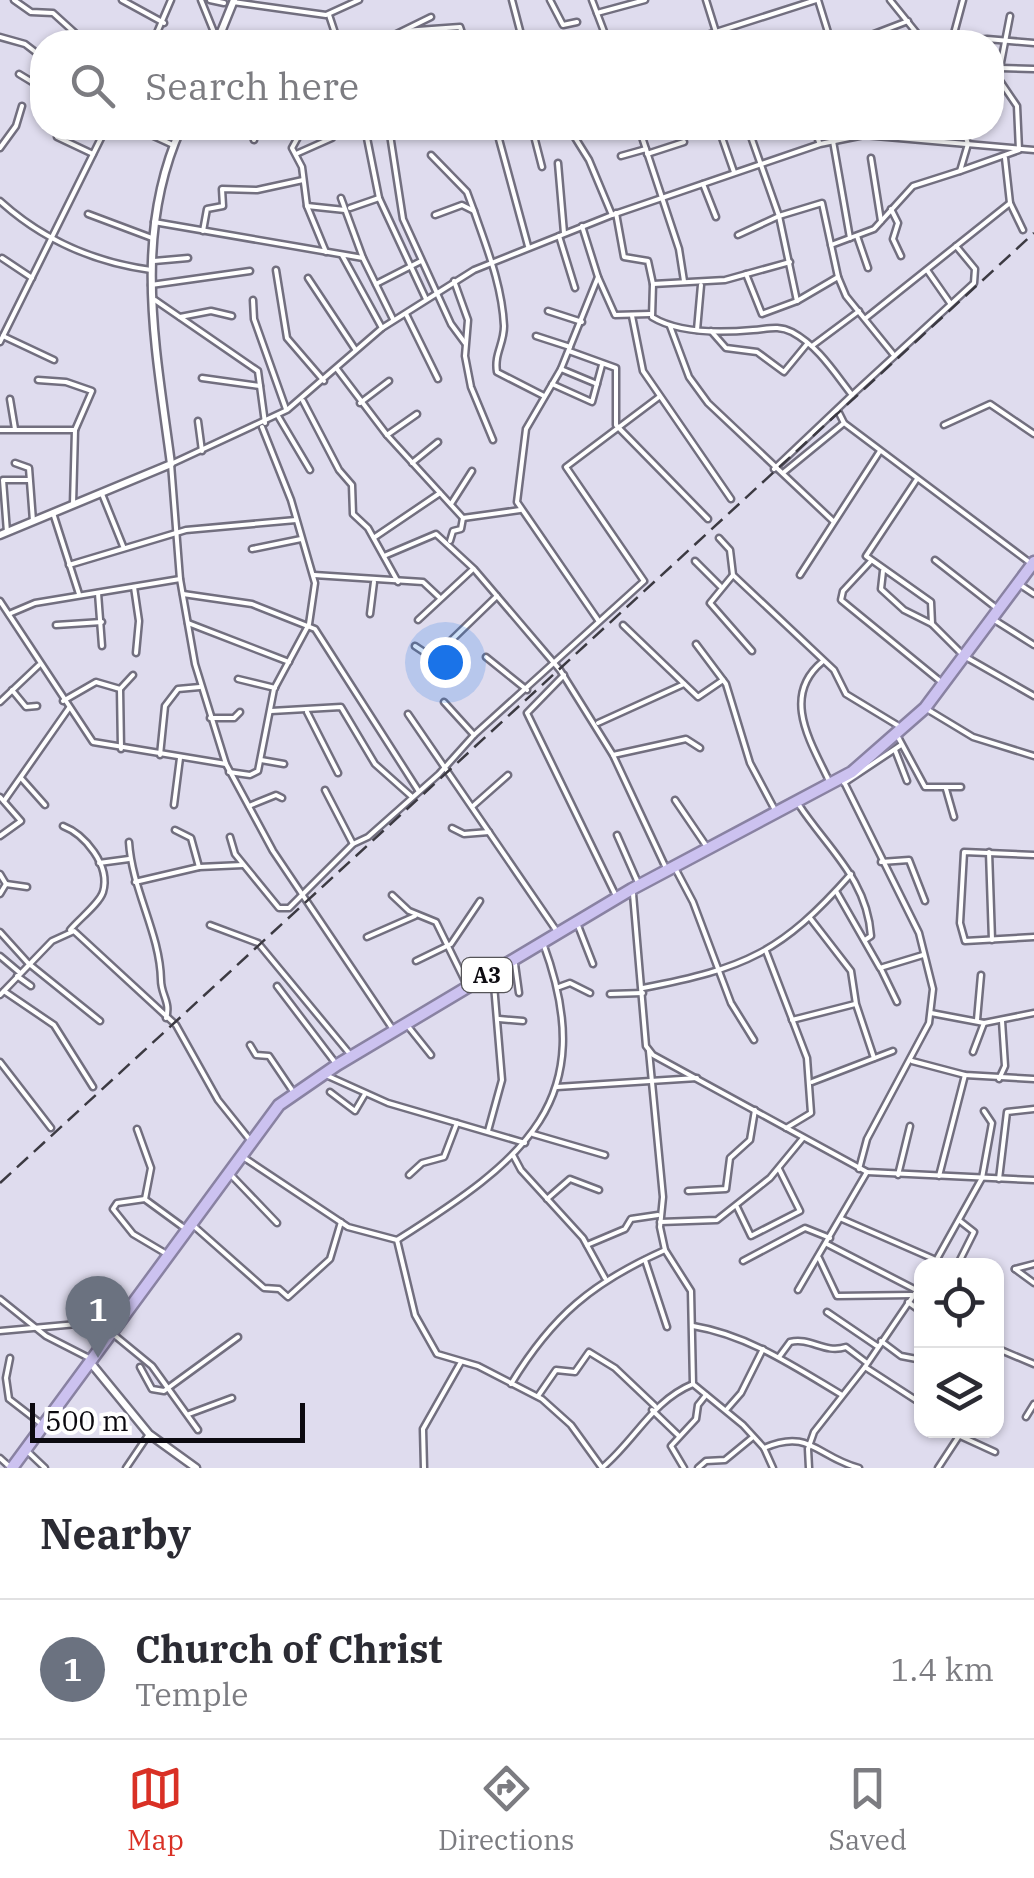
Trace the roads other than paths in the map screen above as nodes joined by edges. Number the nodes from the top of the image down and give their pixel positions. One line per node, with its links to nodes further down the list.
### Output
1 (14, 0): 27 (street)
2 (122, 0): 26 (street)
3 (172, 0): 26 (street)
4 (201, 0): 29 (street)
5 (210, 0): 17 (street)
6 (283, 0): 19 (street)
7 (359, 0): 16 (street)
8 (512, 0): 35 (street)
9 (550, 0): 25 (street)
10 (592, 0): 20 (street)
11 (645, 0): 18 (street)
12 (706, 0): 37 (street)
13 (817, 0): 38 (street); 39 (street)
14 (890, 0): 24 (street)
15 (962, 0): 42 (street)
16 (352, 1): 21 (street)
17 (231, 2): 19 (street); 30 (main road)
18 (634, 2): 20 (street)
19 (280, 8): 21 (street)
20 (597, 13): 36 (street)
21 (329, 14): 31 (street)
22 (1010, 16): 44 (street)
23 (431, 17): 32 (street)
24 (908, 21): 40 (street); 41 (street)
25 (577, 22)
26 (164, 23): 28 (street)
27 (71, 30)
28 (161, 30)
29 (213, 30)
30 (222, 30)
31 (334, 30)
32 (405, 30)
33 (418, 30): 34 (street)
34 (461, 30)
35 (520, 30)
36 (603, 30)
37 (715, 30)
38 (722, 30)
39 (827, 30)
40 (885, 30)
41 (915, 30)
42 (954, 30)
43 (0, 37): 46 (street)
44 (1006, 42): 45 (street); 47 (street)
45 (1034, 42)
46 (30, 48)
47 (1004, 51)
48 (1004, 68): 49 (street)
49 (1034, 69)
50 (19, 74): 51 (street)
51 (30, 81)
52 (1004, 91): 78 (street)
53 (22, 106): 77 (street)
54 (63, 140): 81 (street)
55 (100, 140): 81 (street)
56 (165, 140): 76 (street)
57 (175, 140): 76 (main road)
58 (296, 140): 82 (street)
59 (328, 140): 82 (street)
60 (367, 140): 97 (street)
61 (391, 140): 131 (street)
62 (499, 140): 122 (street)
63 (535, 140): 89 (street)
64 (576, 140): 106 (street)
65 (643, 140): 80 (street)
66 (723, 140): 90 (street)
67 (752, 140): 88 (street)
68 (818, 140): 74 (street)
69 (838, 140): 72 (street)
70 (931, 140): 75 (street)
71 (967, 140): 75 (street)
72 (833, 141): 74 (street); 119 (street)
73 (684, 142): 80 (street)
74 (820, 144): 88 (street)
75 (968, 144): 78 (street); 91 (street)
76 (173, 145): 111 (main road)
77 (0, 148)
78 (1020, 150): 79 (street); 85 (street)
79 (1034, 150)
80 (647, 152): 84 (street); 95 (street)
81 (93, 154): 120 (street)
82 (296, 154): 92 (street)
83 (431, 155): 94 (street)
84 (622, 156)
85 (1005, 157): 91 (street); 99 (street)
86 (871, 158): 110 (street)
87 (558, 163): 115 (street)
88 (760, 164): 90 (street); 109 (street)
89 (542, 167)
90 (734, 172): 93 (street)
91 (960, 172): 103 (street)
92 (304, 180): 101 (street); 114 (street)
93 (702, 183): 95 (street); 108 (street)
94 (470, 196): 100 (street); 104 (street)
95 (661, 197): 106 (street); 146 (street)
96 (340, 198): 102 (street)
97 (379, 198): 102 (street); 134 (street)
98 (0, 201): 120 (street)
99 (1010, 203): 113 (street); 123 (street)
100 (462, 205): 104 (street); 107 (street)
101 (307, 206): 102 (street); 124 (street)
102 (348, 209): 129 (street)
103 (891, 209): 110 (street); 126 (street)
104 (474, 211): 132 (street)
105 (88, 214): 118 (street)
106 (614, 214): 112 (street); 149 (street)
107 (435, 215)
108 (716, 216)
109 (779, 216): 116 (street); 121 (street); 133 (street)
110 (881, 220): 117 (street)
111 (154, 222): 114 (street); 118 (main road)
112 (582, 226): 115 (street); 141 (street)
113 (1022, 230)
114 (202, 232): 124 (street)
115 (562, 235): 122 (street); 151 (street)
116 (738, 236)
117 (858, 236): 119 (street); 135 (street)
118 (152, 238): 130 (main road)
119 (850, 238): 121 (street)
120 (52, 239): 137 (street); 143 (street)
121 (831, 245): 142 (street)
122 (528, 246): 132 (street)
123 (956, 246): 136 (street); 157 (street)
124 (326, 252): 125 (street)
125 (342, 254): 129 (street); 169 (street)
126 (901, 256)
127 (2, 258): 143 (street)
128 (188, 258): 130 (street)
129 (364, 258): 148 (street)
130 (151, 261): 137 (main road)
131 (422, 261): 134 (street); 152 (street)
132 (492, 262): 145 (street); 192 (street)
133 (790, 262): 140 (street); 156 (street)
134 (408, 267): 148 (street); 154 (street)
135 (868, 268)
136 (927, 269): 157 (street); 164 (street)
137 (150, 270): 150 (main road)
138 (276, 270): 186 (street)
139 (250, 271): 150 (street)
140 (746, 274): 147 (street); 156 (street)
141 (598, 277): 163 (street); 167 (street)
142 (838, 277): 156 (street); 159 (street)
143 (32, 278): 173 (street)
144 (308, 278): 177 (street)
145 (454, 281): 152 (street); 174 (street)
146 (684, 281): 147 (street); 149 (street)
147 (701, 283): 170 (street)
148 (376, 284): 166 (street)
149 (653, 284): 161 (street)
150 (150, 285): 153 (main road)
151 (575, 288)
152 (438, 291): 154 (street); 174 (street)
153 (150, 299): 165 (street); 217 (main road)
154 (426, 299): 160 (street)
155 (254, 300): 197 (street)
156 (797, 301)
157 (950, 303): 178 (street)
158 (548, 311): 167 (street)
159 (859, 311): 164 (street); 175 (street)
160 (406, 314): 166 (street); 184 (street)
161 (650, 314): 163 (street); 168 (street)
162 (232, 316): 165 (street)
163 (632, 316): 193 (street)
164 (866, 318): 178 (street)
165 (188, 319): 190 (street)
166 (394, 320): 169 (street)
167 (582, 322): 176 (street)
168 (670, 326): 170 (street); 218 (street)
169 (382, 328): 177 (street)
170 (698, 330): 171 (street)
171 (710, 330): 175 (street); 175 (street)
172 (536, 336): 176 (street)
173 (1, 339): 179 (street)
174 (465, 343): 211 (street)
175 (810, 344): 191 (street)
176 (569, 349): 180 (street); 182 (street)
177 (356, 350): 181 (street)
178 (892, 354): 191 (street)
179 (54, 360)
180 (602, 365): 189 (street); 206 (street)
181 (338, 369): 186 (street); 196 (street)
182 (561, 369): 188 (street); 189 (street)
183 (202, 378): 190 (street)
184 (438, 379)
185 (38, 380): 208 (street)
186 (324, 380): 195 (street)
187 (389, 381): 196 (street)
188 (552, 384): 189 (street); 192 (street)
189 (597, 384)
190 (260, 386): 203 (street)
191 (852, 395): 198 (street)
192 (544, 396): 229 (street)
193 (659, 397): 206 (street); 226 (street)
194 (10, 398): 205 (street)
195 (302, 400): 197 (street); 238 (street)
196 (360, 403): 210 (street)
197 (287, 410): 200 (street)
198 (838, 411): 202 (street); 218 (street)
199 (417, 414): 210 (street)
200 (278, 416): 203 (street); 219 (street)
201 (198, 420): 213 (street)
202 (844, 423): 214 (street); 221 (street)
203 (263, 424): 213 (street); 232 (street)
204 (944, 426): 209 (street)
205 (15, 429): 207 (street); 208 (street)
206 (619, 429): 233 (street); 272 (street)
207 (0, 430)
208 (75, 430): 228 (street)
209 (1034, 434)
210 (387, 435): 216 (street)
211 (493, 440)
212 (438, 442): 216 (street)
213 (202, 451): 217 (street)
214 (880, 451): 222 (street); 235 (street)
215 (15, 462): 223 (street)
216 (412, 463): 225 (street)
217 (171, 464): 224 (main road); 237 (street)
218 (774, 468): 221 (street)
219 (310, 470)
220 (472, 471): 227 (street)
221 (781, 475): 235 (street)
222 (917, 479): 247 (street); 248 (street)
223 (30, 480): 234 (street); 236 (street)
224 (101, 493): 228 (main road); 242 (street)
225 (440, 493): 227 (street); 238 (street)
226 (731, 499)
227 (451, 504): 231 (street)
228 (72, 505): 230 (main road)
229 (520, 510): 231 (street); 272 (street)
230 (53, 513): 234 (main road); 249 (street)
231 (463, 518): 241 (street)
232 (296, 520): 237 (street); 240 (street)
233 (708, 520)
234 (33, 521): 236 (main road)
235 (833, 521): 253 (street)
236 (4, 533)
237 (176, 534): 242 (street); 255 (street)
238 (374, 538): 244 (street)
239 (720, 538): 252 (street)
240 (301, 539): 243 (street); 254 (street)
241 (450, 543): 244 (street); 250 (street)
242 (122, 546): 249 (street)
243 (252, 550)
244 (384, 556): 257 (street)
245 (934, 560): 269 (street)
246 (695, 561): 260 (street)
247 (870, 562): 251 (street); 296 (street)
248 (1033, 563): 258 (highway, A3)
249 (69, 565): 264 (street)
250 (474, 568): 265 (street); 266 (street)
251 (884, 572): 276 (street); 276 (street)
252 (733, 575): 260 (street); 287 (street)
253 (800, 575)
254 (314, 576): 256 (street); 275 (street)
255 (180, 578): 259 (street); 262 (street)
256 (374, 582): 257 (street); 268 (street)
257 (398, 582): 266 (street)
258 (1019, 584): 263 (street); 269 (highway, A3)
259 (134, 587): 261 (street); 284 (street)
260 (721, 587): 283 (street)
261 (98, 593): 264 (street); 273 (street)
262 (182, 594): 274 (street); 275 (street)
263 (1034, 594)
264 (79, 595): 270 (street)
265 (497, 596): 282 (street); 289 (street)
266 (439, 597): 271 (street)
267 (1, 604): 270 (street)
268 (370, 614)
269 (996, 614): 280 (street); 285 (highway, A3)
270 (8, 615): 290 (street)
271 (418, 620)
272 (598, 620): 289 (street)
273 (102, 622): 278 (street); 281 (street)
274 (188, 623): 288 (street); 297 (street)
275 (309, 624): 288 (street); 338 (street)
276 (932, 624): 285 (street)
277 (624, 625): 295 (street)
278 (56, 626)
279 (696, 644): 294 (street)
280 (1034, 645)
281 (102, 646)
282 (415, 646)
283 (752, 651)
284 (136, 653)
285 (964, 656): 296 (highway, A3); 302 (street)
286 (486, 657): 301 (street)
287 (823, 660): 315 (street); 333 (street)
288 (289, 662): 298 (street)
289 (555, 664): 292 (street); 301 (street)
290 (39, 666): 300 (street); 303 (street)
291 (133, 675): 299 (street)
292 (564, 675): 314 (street); 378 (street)
293 (238, 679): 298 (street)
294 (723, 680): 295 (street); 348 (street)
295 (684, 684): 314 (street)
296 (944, 684): 308 (highway, A3)
297 (200, 686): 313 (street); 321 (street)
298 (274, 688): 309 (street)
299 (120, 689): 303 (street); 319 (street)
300 (12, 690): 304 (street); 306 (street)
301 (527, 690): 316 (street)
302 (1034, 696)
303 (63, 701): 307 (street)
304 (0, 702)
305 (444, 702): 316 (street)
306 (38, 706)
307 (68, 708): 319 (street); 332 (street)
308 (925, 708): 315 (highway, A3); 323 (street)
309 (270, 711): 311 (street); 325 (street)
310 (240, 712): 313 (street)
311 (306, 712): 330 (street); 339 (street)
312 (408, 714): 328 (street)
313 (210, 718): 326 (street)
314 (596, 724): 322 (street)
315 (899, 730): 317 (street); 333 (highway, A3)
316 (474, 735): 328 (street)
317 (901, 745): 320 (street); 336 (street)
318 (700, 748): 322 (street)
319 (121, 749): 321 (street)
320 (895, 750): 333 (street); 334 (street)
321 (160, 755): 324 (street)
322 (613, 755): 367 (street)
323 (1034, 756)
324 (180, 758): 326 (street); 345 (street)
325 (261, 760): 327 (street); 329 (street)
326 (226, 764): 329 (street)
327 (284, 764)
328 (447, 766): 338 (street); 347 (street)
329 (229, 772): 346 (street)
330 (338, 774)
331 (508, 775): 347 (street)
332 (20, 778): 341 (street); 344 (street)
333 (839, 781): 343 (highway, A3); 363 (street)
334 (908, 781)
335 (961, 787): 336 (street)
336 (946, 789): 349 (street)
337 (325, 790): 358 (street)
338 (418, 790): 339 (street)
339 (411, 796): 358 (street)
340 (282, 798): 346 (street)
341 (2, 799): 355 (street)
342 (676, 800): 359 (street)
343 (795, 800): 348 (highway, A3); 369 (street)
344 (45, 805)
345 (174, 805)
346 (249, 806): 376 (street)
347 (473, 806): 353 (street)
348 (775, 810): 359 (highway, A3)
349 (954, 817)
350 (63, 826): 364 (street)
351 (452, 828): 353 (street)
352 (175, 830): 366 (street)
353 (489, 832): 387 (street)
354 (617, 835): 373 (street)
355 (0, 836)
356 (230, 837): 365 (street)
357 (129, 842): 362 (street)
358 (353, 844): 376 (street)
359 (707, 847): 367 (highway, A3)
360 (989, 852): 361 (street); 391 (street); 391 (street)
361 (1034, 855)
362 (130, 858): 364 (street); 370 (street)
363 (882, 862): 379 (street); 395 (street)
364 (99, 863): 385 (street)
365 (244, 865): 366 (street); 376 (street)
366 (199, 868): 370 (street)
367 (670, 868): 373 (highway, A3); 402 (street)
368 (0, 874): 371 (street)
369 (851, 874): 374 (street); 390 (street)
370 (135, 882): 419 (street)
371 (6, 884): 372 (street); 375 (street)
372 (28, 887)
373 (636, 887): 378 (highway, A3); 410 (street)
374 (836, 891): 382 (street); 390 (street)
375 (0, 894)
376 (302, 894): 428 (street)
377 (392, 895): 381 (street)
378 (617, 898): 383 (highway, A3)
379 (925, 900)
380 (480, 901): 393 (street)
381 (419, 915): 388 (street); 393 (street)
382 (810, 918): 394 (street); 416 (street)
383 (577, 923): 387 (highway, A3); 400 (street)
384 (210, 925): 435 (street)
385 (70, 930): 399 (street); 419 (street)
386 (0, 932): 399 (street)
387 (559, 934): 392 (highway, A3)
388 (367, 937)
389 (1034, 937): 391 (street)
390 (865, 940): 401 (street)
391 (992, 940)
392 (542, 943): 397 (highway, A3); 409 (street)
393 (448, 946): 398 (street); 408 (street)
394 (766, 951): 402 (street); 421 (street)
395 (924, 954): 401 (street); 417 (street)
396 (0, 956): 404 (street)
397 (514, 959): 403 (highway, A3); 413 (street)
398 (416, 961)
399 (28, 963): 404 (street); 423 (street)
400 (593, 964)
401 (881, 969): 415 (street)
402 (720, 971): 410 (street); 429 (street)
403 (492, 972): 408 (highway, A3); 420 (street)
404 (18, 974): 406 (street); 412 (street)
405 (981, 975): 425 (street)
406 (31, 986)
407 (278, 986): 439 (street)
408 (468, 987): 427 (highway, A3)
409 (559, 987): 411 (street); 448 (street)
410 (643, 991): 414 (street); 431 (street)
411 (590, 992)
412 (2, 993): 447 (street)
413 (520, 993)
414 (610, 994)
415 (897, 1002)
416 (856, 1004): 421 (street); 436 (street)
417 (931, 1012): 425 (street); 437 (street)
418 (1034, 1013): 422 (street)
419 (166, 1018): 463 (street)
420 (499, 1020): 424 (street); 460 (street)
421 (792, 1020): 446 (street)
422 (1001, 1020): 426 (street); 443 (street)
423 (100, 1021)
424 (523, 1021)
425 (976, 1022): 426 (street)
426 (984, 1022): 433 (street)
427 (407, 1025): 428 (highway, A3); 434 (street)
428 (395, 1032): 435 (highway, A3)
429 (754, 1040)
430 (250, 1045): 449 (street)
431 (648, 1051): 442 (street); 445 (street)
432 (893, 1051): 436 (street)
433 (973, 1052)
434 (431, 1055)
435 (352, 1056): 439 (highway, A3)
436 (874, 1058): 446 (street)
437 (912, 1061): 441 (street); 469 (street)
438 (0, 1062): 457 (street)
439 (337, 1064): 440 (highway, A3)
440 (324, 1073): 449 (highway, A3); 451 (street)
441 (966, 1076): 443 (street); 474 (street)
442 (697, 1078): 445 (street); 452 (street)
443 (999, 1079): 444 (street)
444 (1034, 1079)
445 (648, 1081): 448 (street); 483 (street)
446 (812, 1082): 458 (street)
447 (93, 1087)
448 (558, 1087): 461 (street)
449 (294, 1092): 463 (highway, A3)
450 (330, 1092): 451 (street)
451 (365, 1094): 455 (street)
452 (755, 1110): 458 (street); 479 (street)
453 (1034, 1110): 476 (street)
454 (984, 1112): 475 (street)
455 (457, 1122): 460 (street); 472 (street)
456 (910, 1126): 473 (street)
457 (51, 1128)
458 (786, 1128): 462 (street)
459 (137, 1129): 481 (street)
460 (488, 1131): 464 (street)
461 (533, 1134): 464 (street); 467 (street)
462 (803, 1138): 468 (street); 469 (street)
463 (250, 1140): 466 (highway, A3)
464 (524, 1143): 465 (street)
465 (513, 1153): 480 (street); 490 (street)
466 (239, 1155): 470 (highway, A3); 486 (street)
467 (605, 1155)
468 (778, 1169): 482 (street); 482 (street)
469 (859, 1169): 471 (street)
470 (228, 1172): 488 (street); 489 (highway, A3)
471 (867, 1172): 473 (street); 484 (street)
472 (408, 1175)
473 (898, 1175): 474 (street)
474 (939, 1176): 475 (street)
475 (982, 1178): 476 (street); 485 (street)
476 (999, 1179): 477 (street)
477 (1034, 1180)
478 (599, 1190): 480 (street)
479 (688, 1191)
480 (547, 1198): 492 (street)
481 (145, 1199): 489 (street); 494 (street)
482 (737, 1207): 487 (street)
483 (660, 1215): 487 (street); 492 (street)
484 (842, 1219): 491 (street); 496 (street)
485 (960, 1221): 497 (street); 498 (street)
486 (340, 1222): 489 (street); 490 (street)
487 (660, 1222): 493 (street)
488 (277, 1223)
489 (189, 1227): 494 (highway, A3)
490 (398, 1240): 525 (street)
491 (829, 1241): 495 (street); 500 (street); 505 (street)
492 (587, 1245): 502 (street)
493 (665, 1250): 499 (street); 512 (street)
494 (168, 1256): 515 (highway, A3)
495 (820, 1258): 504 (street); 506 (street)
496 (924, 1258)
497 (937, 1258)
498 (961, 1258)
499 (645, 1260): 502 (street); 514 (street)
500 (743, 1261)
501 (1034, 1264): 503 (street)
502 (606, 1278): 529 (street)
503 (1034, 1283)
504 (798, 1290)
505 (914, 1291)
506 (914, 1293)
507 (914, 1296): 509 (street)
508 (0, 1299): 513 (street)
509 (908, 1302): 510 (street); 518 (street)
510 (914, 1306)
511 (827, 1312): 518 (street)
512 (693, 1326): 519 (street); 530 (street)
513 (38, 1327): 515 (street); 516 (street); 524 (street)
514 (667, 1327)
515 (114, 1330): 524 (highway, A3); 531 (street)
516 (0, 1331)
517 (238, 1336): 531 (street)
518 (879, 1344): 521 (street); 527 (street)
519 (763, 1349): 523 (street); 541 (street)
520 (1004, 1351): 526 (street)
521 (914, 1355)
522 (10, 1358): 534 (street)
523 (779, 1358): 527 (street); 533 (street)
524 (91, 1361): 544 (highway, A3); 546 (main road)
525 (461, 1362): 529 (street); 560 (street)
526 (1034, 1364)
527 (866, 1365): 533 (street); 537 (street)
528 (140, 1366): 531 (street)
529 (510, 1384): 535 (street)
530 (693, 1384): 532 (street); 540 (street)
531 (171, 1388): 542 (street)
532 (706, 1395): 541 (street); 547 (street)
533 (842, 1395): 551 (street)
534 (8, 1396): 538 (street); 544 (street)
535 (538, 1396): 540 (street); 561 (street)
536 (232, 1398): 542 (street)
537 (914, 1398)
538 (0, 1402)
539 (1034, 1404): 543 (street)
540 (653, 1408): 547 (street); 561 (street)
541 (726, 1410): 548 (street)
542 (190, 1414): 545 (street)
543 (1026, 1417)
544 (44, 1426): 553 (highway, A3)
545 (198, 1430)
546 (149, 1434): 558 (street); 559 (main road)
547 (679, 1436): 562 (street)
548 (753, 1437): 552 (street); 563 (street)
549 (958, 1438): 567 (street)
550 (964, 1438): 554 (street)
551 (809, 1442): 552 (street); 565 (street); 566 (street)
552 (764, 1448): 564 (street)
553 (26, 1450): 556 (highway, A3); 557 (street)
554 (995, 1452)
555 (0, 1458): 556 (street)
556 (12, 1468)
557 (45, 1468)
558 (126, 1468)
559 (196, 1468)
560 (424, 1468)
561 (602, 1468)
562 (684, 1468)
563 (698, 1468)
564 (773, 1468)
565 (809, 1468)
566 (859, 1468)
567 (938, 1468)

